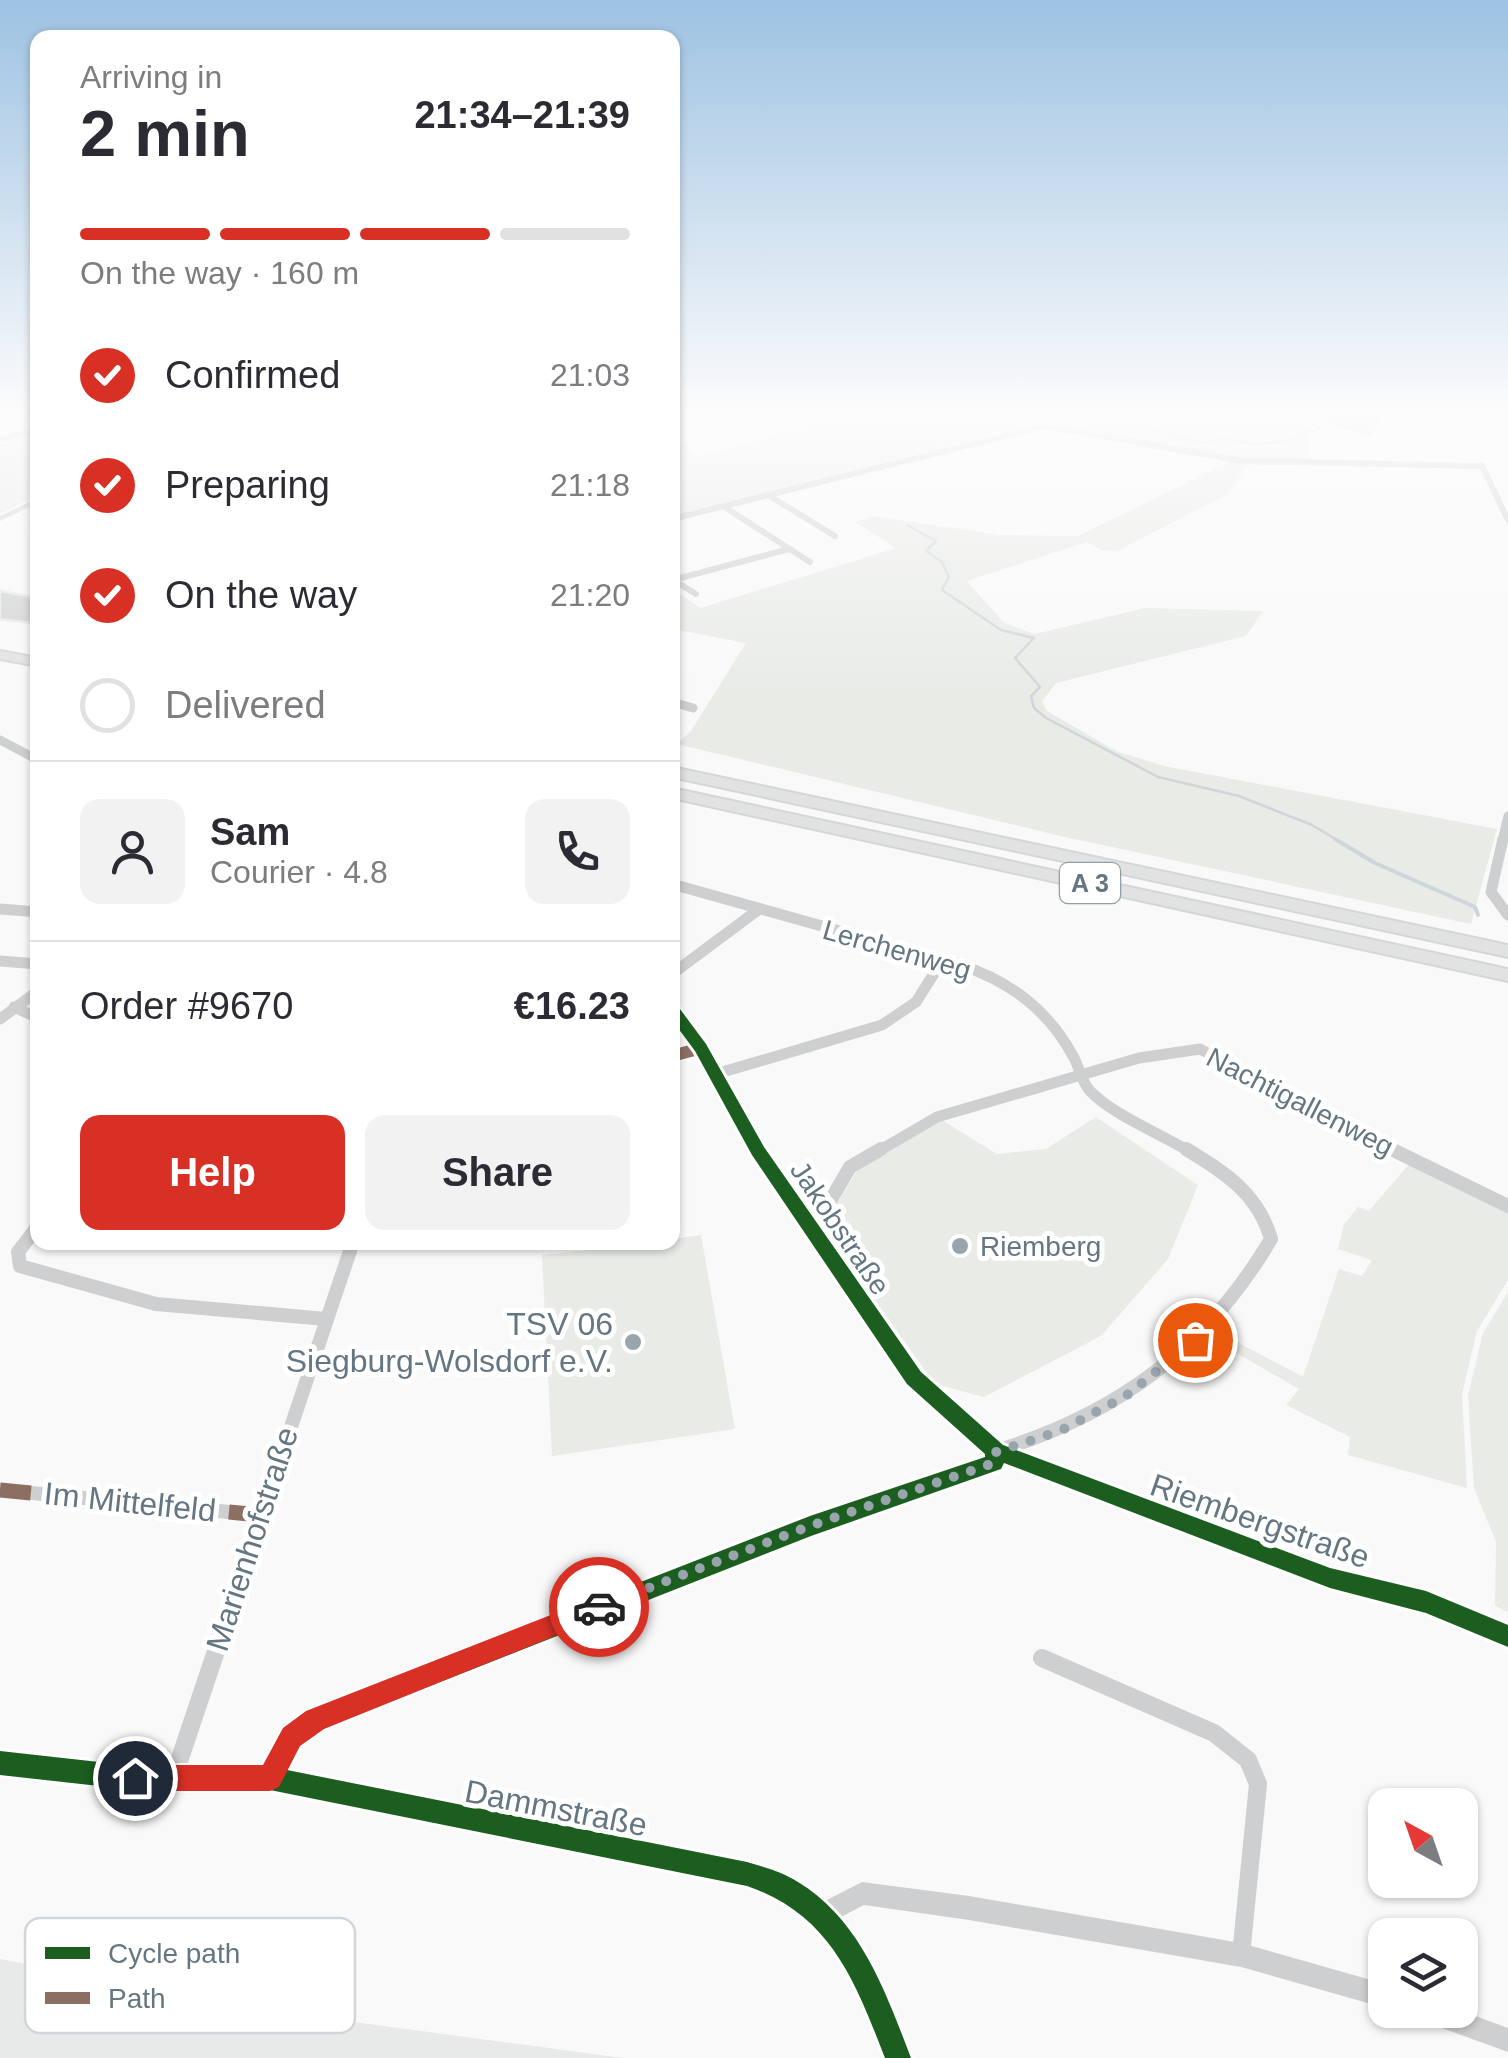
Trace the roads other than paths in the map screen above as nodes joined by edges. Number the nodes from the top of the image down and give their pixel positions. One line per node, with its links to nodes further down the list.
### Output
1 (26, 506): 5 (street)
2 (724, 506): 4 (street); 7 (street)
3 (786, 506): 6 (street)
4 (680, 518)
5 (0, 519)
6 (835, 536)
7 (789, 549): 8 (street); 9 (street)
8 (810, 562)
9 (680, 578)
10 (680, 584): 11 (street)
11 (696, 594)
12 (0, 642): 13 (highway)
13 (30, 647)
14 (0, 655): 15 (highway)
15 (30, 661)
16 (680, 704): 17 (street)
17 (693, 708)
18 (0, 740): 19 (street)
19 (30, 756)
20 (680, 774): 28 (highway, A 3)
21 (680, 795): 33 (highway, A 3)
22 (1508, 816): 27 (street)
23 (680, 886): 25 (street, Lerchenweg)
24 (0, 909): 26 (street)
25 (758, 910): 30 (street, Lerchenweg); 32 (street)
26 (30, 911)
27 (1508, 915)
28 (1508, 951)
29 (0, 961): 31 (street)
30 (942, 961): 41 (street); 42 (street, Lerchenweg)
31 (30, 963)
32 (680, 968)
33 (1508, 974)
34 (30, 996): 35 (street)
35 (14, 1008): 36 (street); 37 (street)
36 (30, 1015)
37 (0, 1019)
38 (680, 1020): 39 (street, Jakobstraße)
39 (701, 1048): 40 (street); 41 (street, Jakobstraße)
40 (680, 1054)
41 (716, 1074): 44 (street, Jakobstraße)
42 (1083, 1074): 43 (street, Nachtigallenweg); 44 (street, Nachtigallenweg); 48 (street, Lerchenweg)
43 (1508, 1206)
44 (812, 1232): 48 (street, Jakobstraße)
45 (30, 1236): 47 (street)
46 (350, 1250): 47 (street, Marienhofstraße)
47 (326, 1319): 50 (street, Marienhofstraße)
48 (996, 1452): 51 (street, Riembergstraße); 54 (street)
49 (0, 1490): 50 (street, Im Mittelfeld)
50 (260, 1515): 55 (street, Marienhofstraße)
51 (1508, 1636)
52 (1042, 1658): 57 (street)
53 (0, 1763): 55 (street)
54 (270, 1778): 55 (street); 56 (street, Dammstraße)
55 (172, 1779)
56 (822, 1916): 57 (street); 61 (street, Dammstraße)
57 (1241, 1954): 58 (street)
58 (1368, 1991)
59 (1475, 2028): 60 (street)
60 (1508, 2040)
61 (898, 2058)

